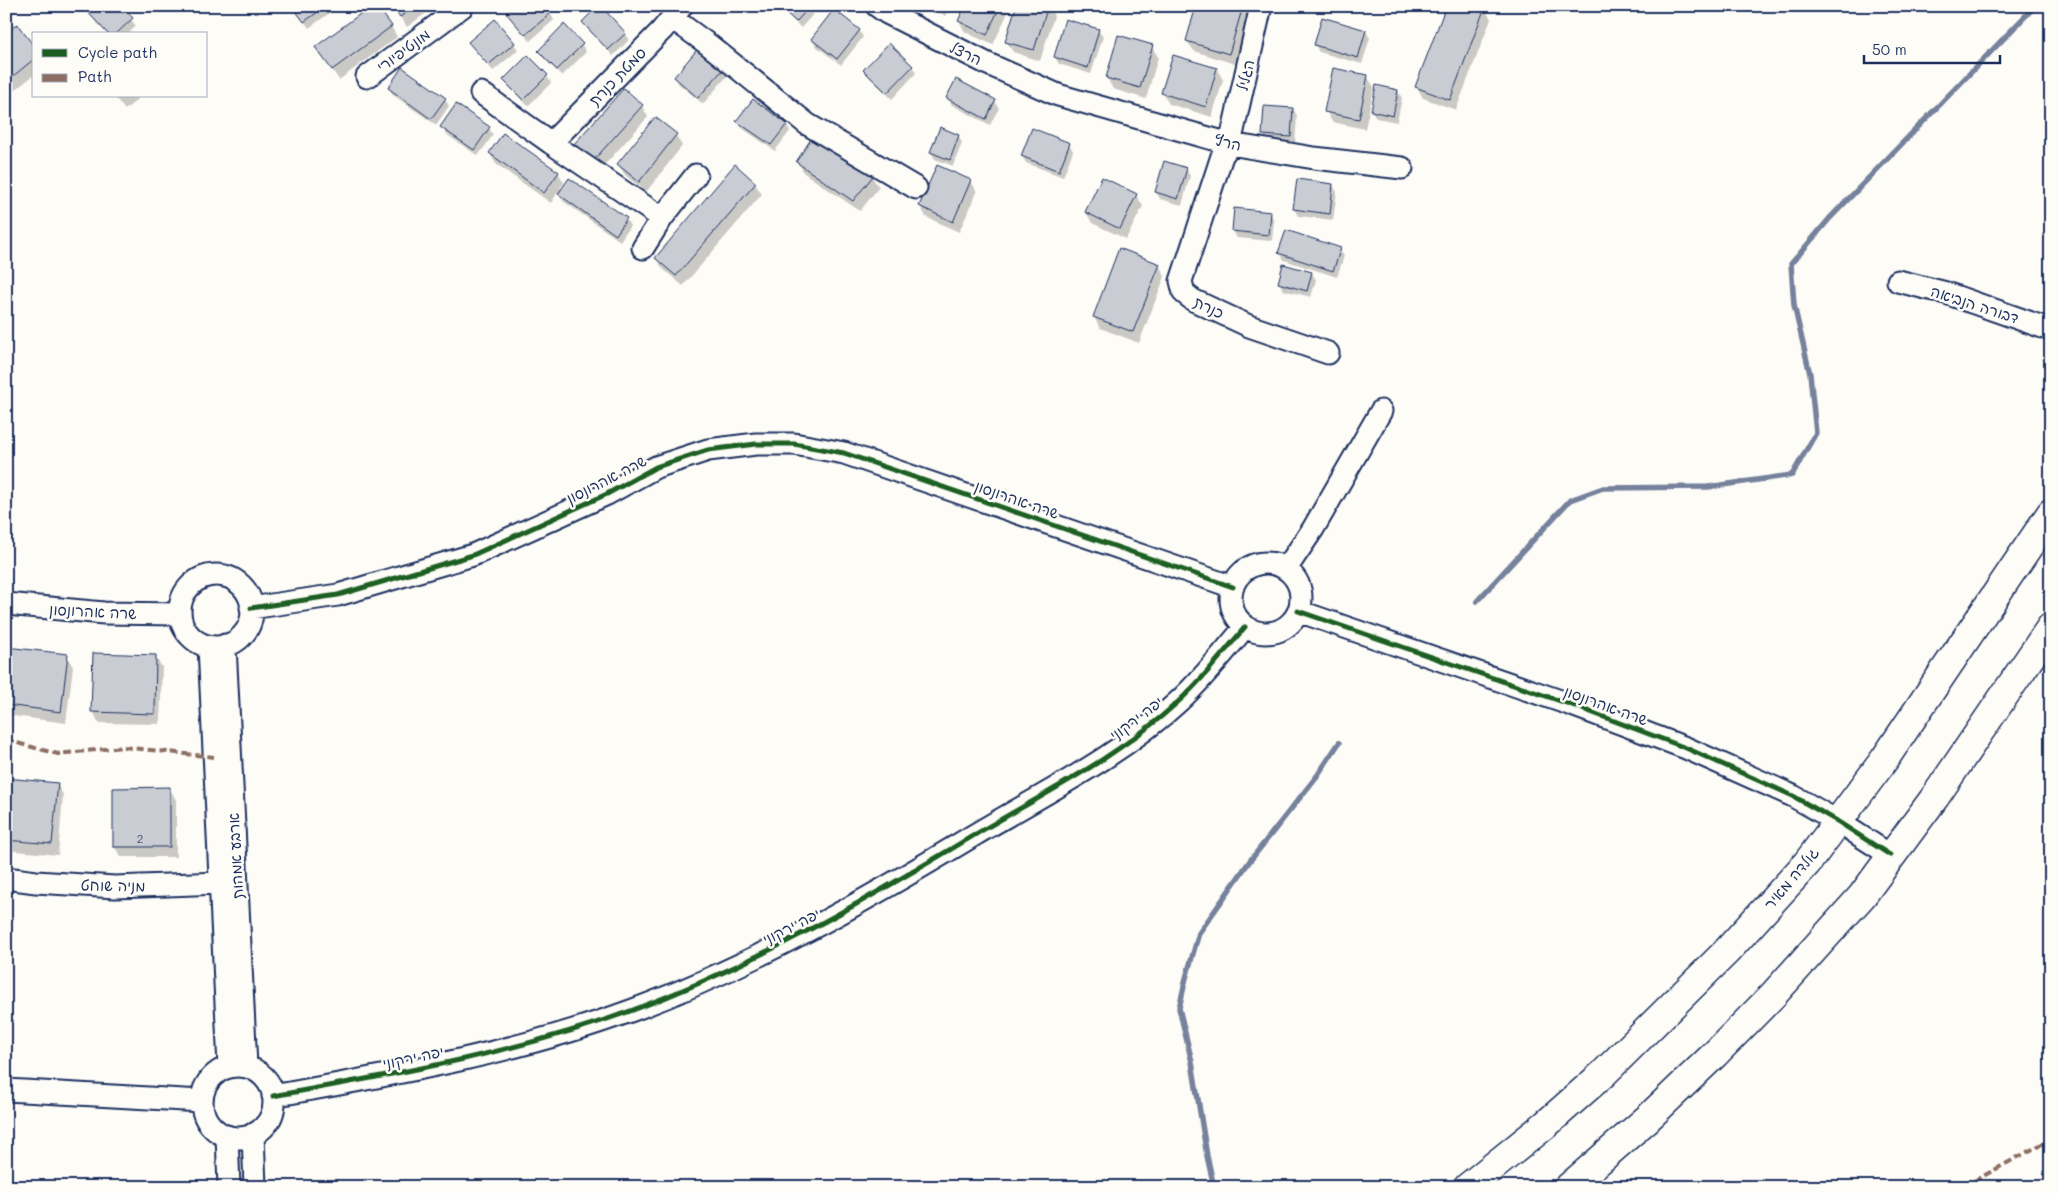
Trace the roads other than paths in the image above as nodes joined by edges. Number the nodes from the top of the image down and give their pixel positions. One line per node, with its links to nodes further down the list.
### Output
1 (463, 6): 5 (street, מונטיפיורי)
2 (877, 6): 7 (street, הרצל)
3 (1261, 6): 9 (street, הגליל)
4 (677, 12): 8 (street, סמטת כנרת); 12 (street)
5 (367, 77)
6 (481, 93): 8 (street)
7 (1058, 95): 9 (street, הרץ)
8 (551, 143): 13 (street)
9 (1230, 144): 10 (street, הרץ); 17 (street, כנרת)
10 (1402, 168)
11 (696, 175): 13 (street)
12 (916, 188)
13 (662, 218): 14 (street)
14 (643, 248)
15 (1898, 281): 16 (street, דבורה הנביאה)
16 (2051, 330)
17 (1328, 353)
18 (1381, 411): 20 (street)
19 (2051, 514): 29 (main road, גולדה מאיר)
20 (1286, 569): 21 (street); 24 (street)
21 (1233, 587): 23 (street, שרה אהרונסון); 26 (street)
22 (6, 604): 25 (street, שרה אהרונסון)
23 (251, 608): 25 (street); 28 (street)
24 (1298, 611): 26 (street); 29 (street, שרה אהרונסון)
25 (180, 614): 28 (street)
26 (1246, 627): 35 (street, יפה ירקוני)
27 (2051, 627): 30 (main road)
28 (217, 646): 32 (street, ארבע אמהות); 33 (street, ארבע אמהות)
29 (1838, 821): 30 (street, שרה אהרונסון); 41 (main road, גולדה מאיר)
30 (1890, 855): 42 (main road)
31 (6, 878): 32 (street, מניה שוחט)
32 (220, 883): 33 (street, ארבע אמהות)
33 (237, 1067): 35 (street); 36 (street)
34 (6, 1090): 36 (street)
35 (274, 1096): 37 (street)
36 (202, 1101): 38 (street)
37 (253, 1134): 38 (street); 40 (street)
38 (227, 1136): 39 (street)
39 (229, 1187)
40 (255, 1187)
41 (1468, 1187)
42 (1569, 1187)

